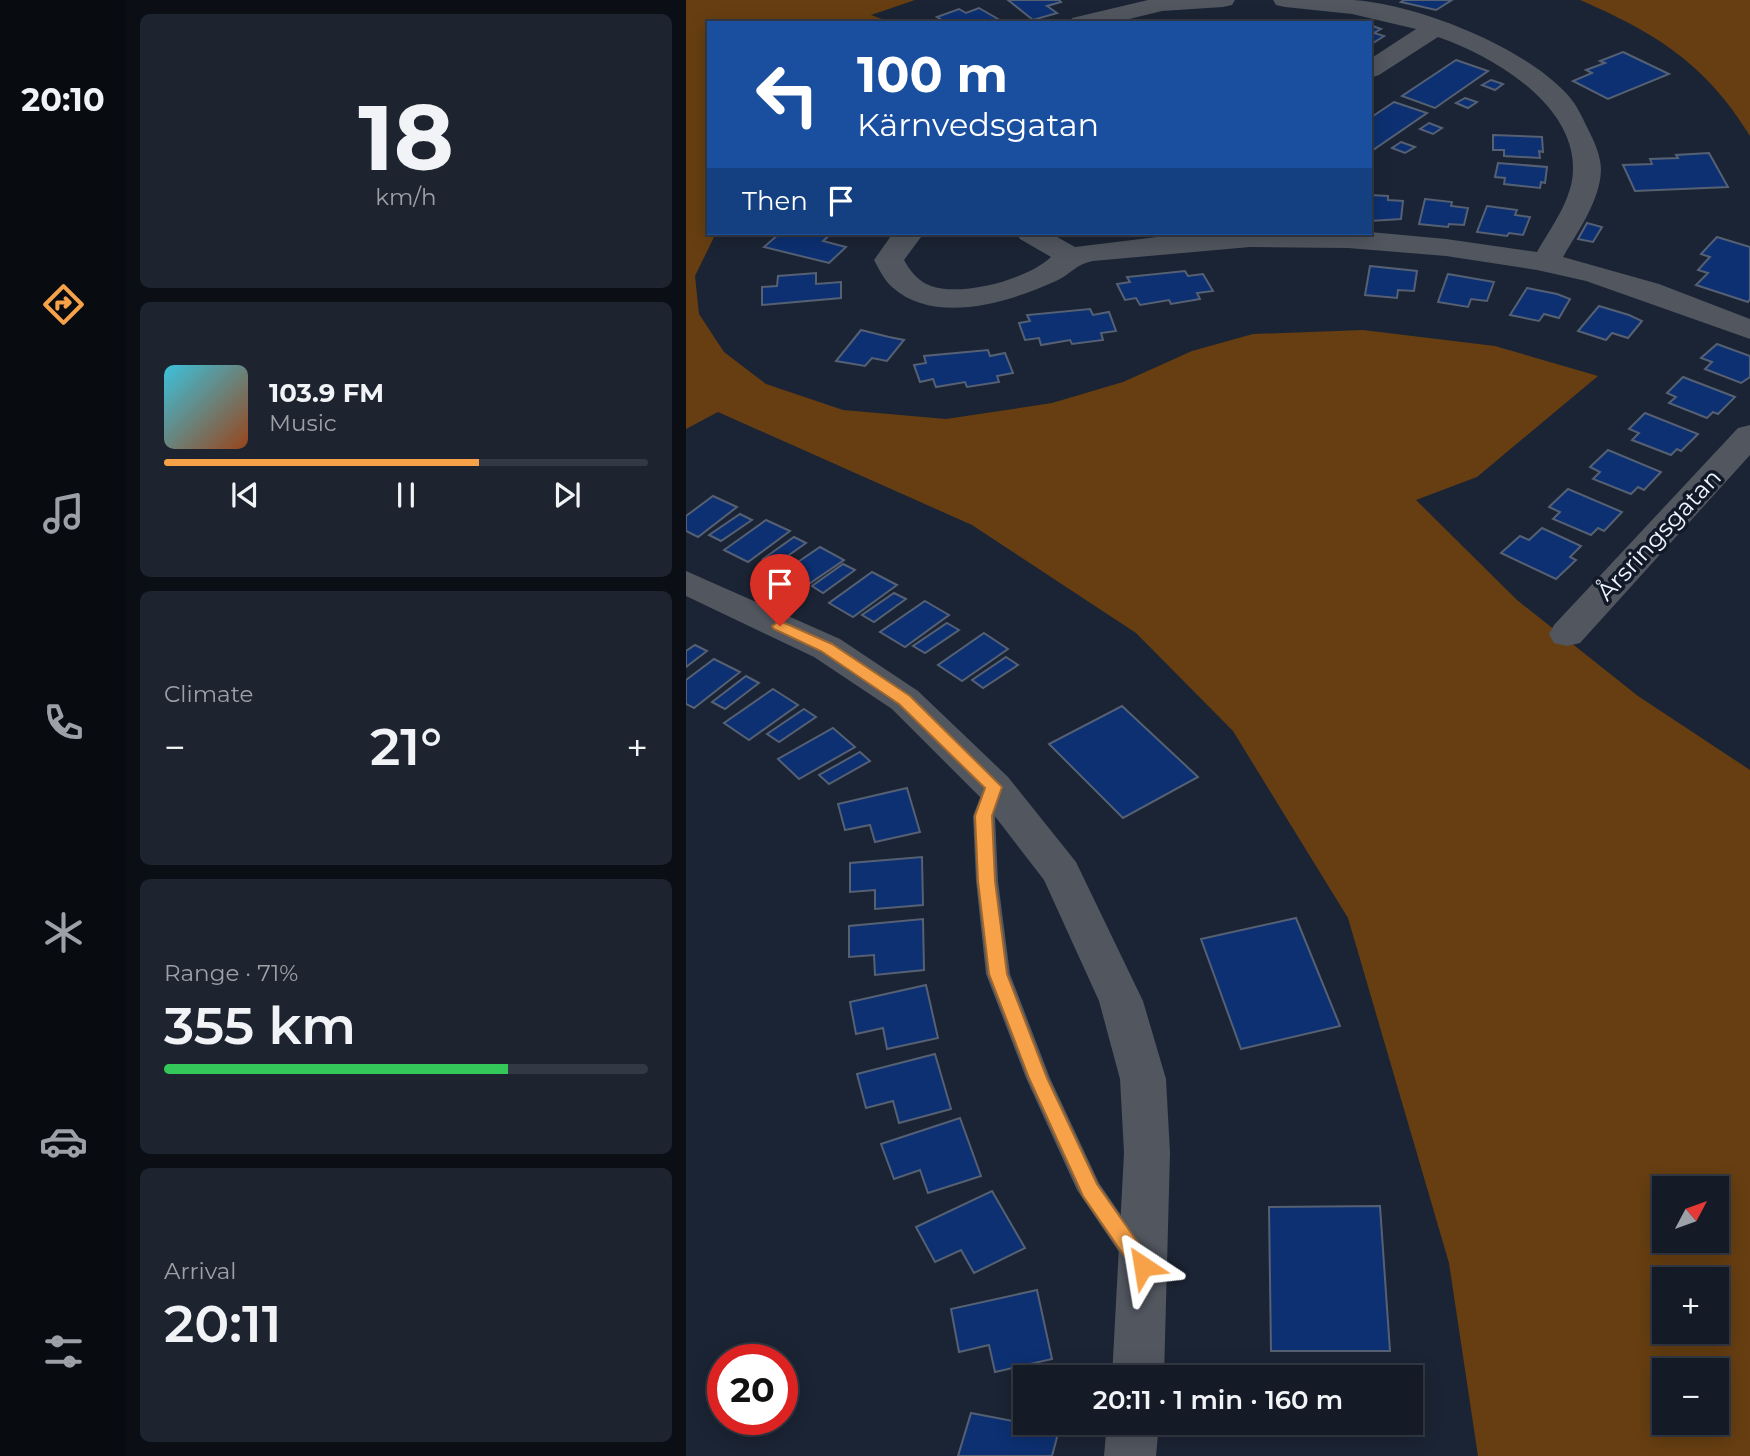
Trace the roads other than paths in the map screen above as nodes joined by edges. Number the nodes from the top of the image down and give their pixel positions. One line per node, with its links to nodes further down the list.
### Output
1 (1223, 0): 3 (street)
2 (1285, 0): 4 (street)
3 (1090, 21)
4 (1433, 28): 5 (street); 10 (street)
5 (1372, 68)
6 (909, 235): 9 (street)
7 (1033, 235): 9 (street)
8 (1274, 236): 9 (street); 10 (street)
9 (1070, 256)
10 (1545, 263): 11 (street)
11 (1750, 330)
12 (1750, 435): 14 (street, Årsringsgatan)
13 (686, 582): 15 (street)
14 (1567, 634)
15 (994, 787): 16 (lane); 16 (street)
16 (1143, 1266): 17 (street)
17 (1139, 1365)
18 (1132, 1435): 19 (street)
19 (1130, 1456)

